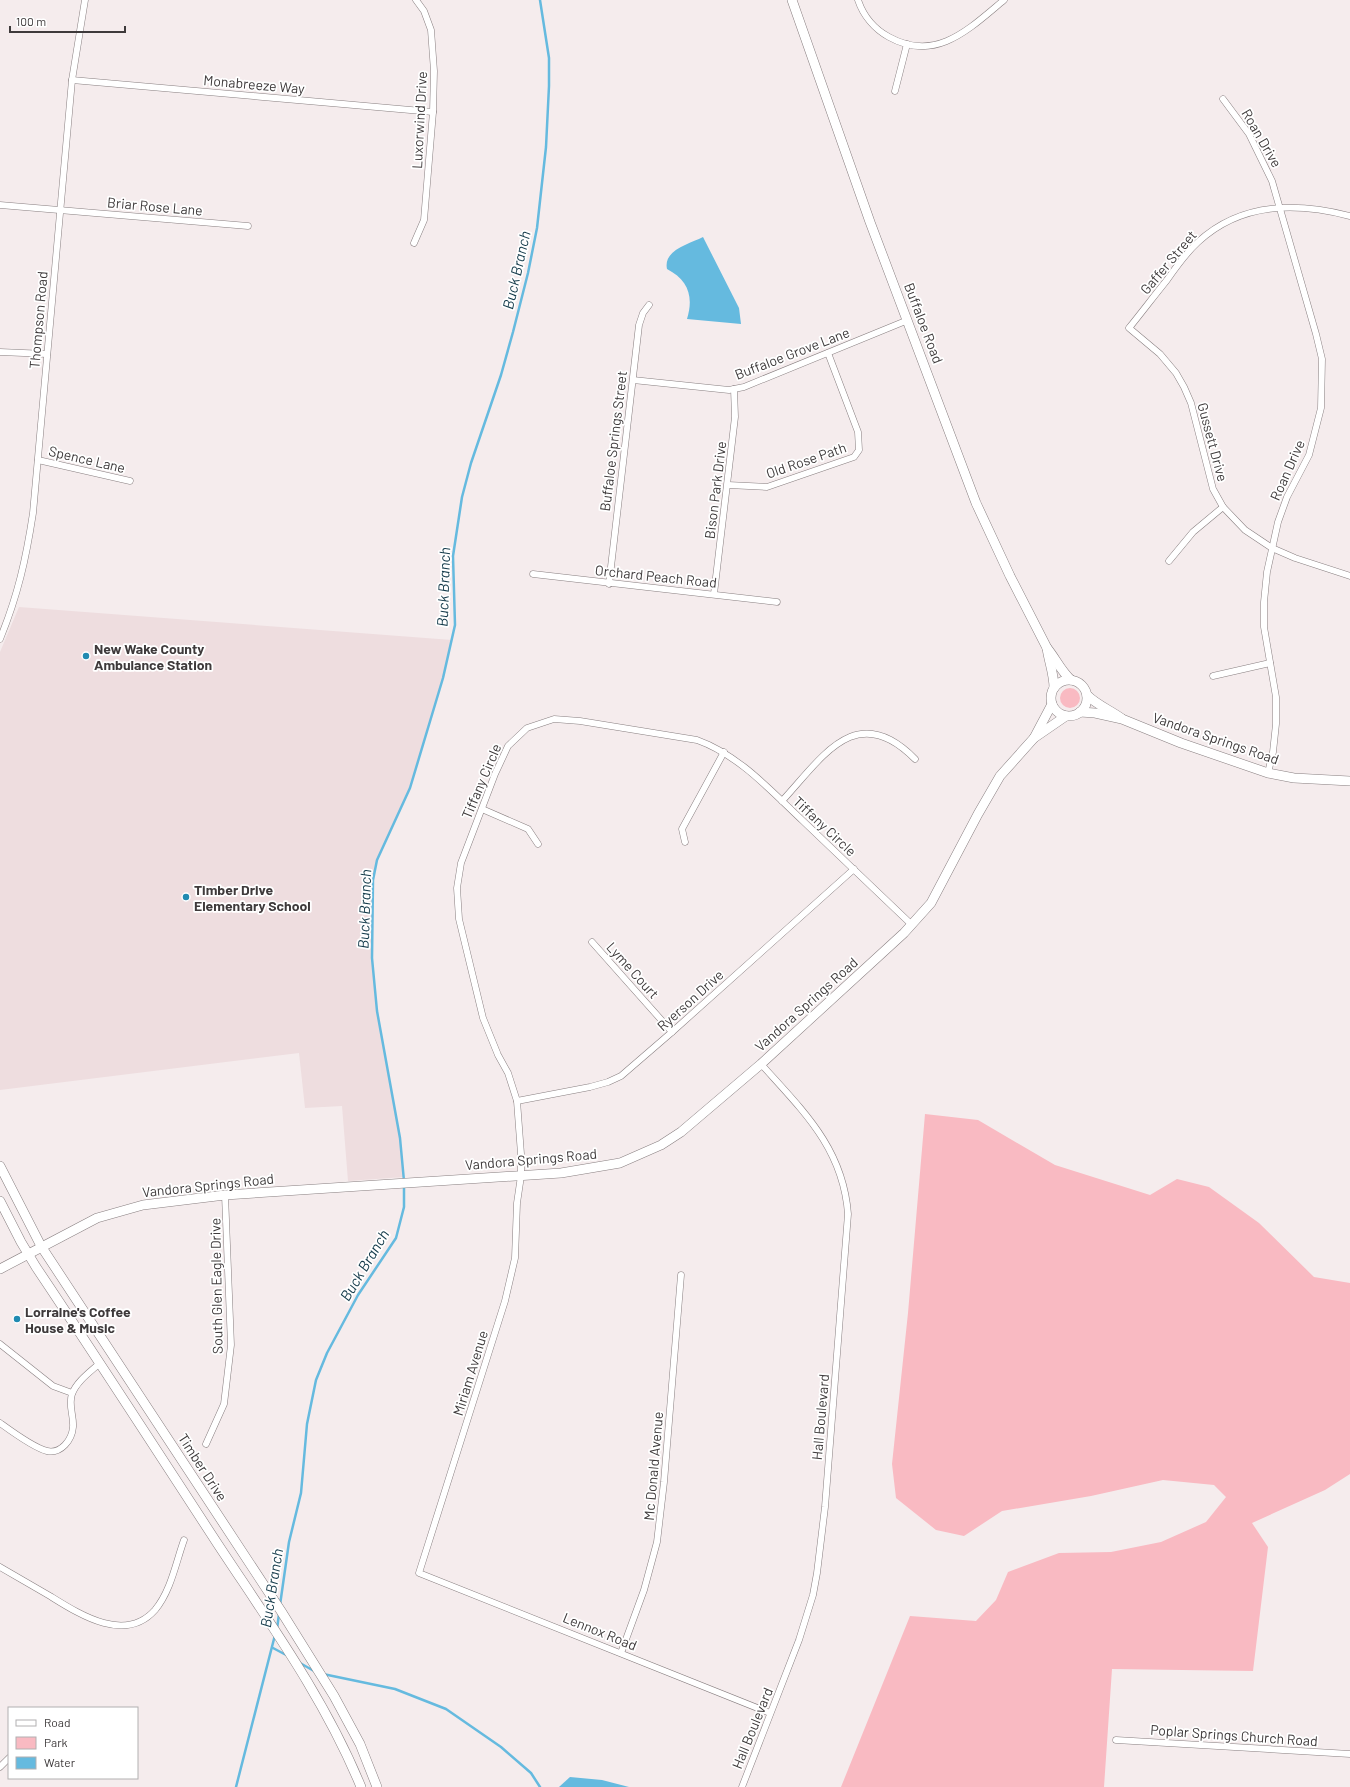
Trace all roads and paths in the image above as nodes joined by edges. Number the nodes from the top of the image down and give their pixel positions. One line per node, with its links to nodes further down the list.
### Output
1 (84, 0): 7 (street, Thompson Road)
2 (416, 0): 10 (street, Luxorwind Drive)
3 (792, 0): 18 (street, Buffaloe Road)
4 (858, 0): 6 (street)
5 (1004, 0): 6 (street)
6 (907, 44): 8 (street)
7 (72, 80): 10 (street, Monabreeze Way); 13 (street, Thompson Road)
8 (895, 91)
9 (1223, 100): 12 (street, Roan Drive)
10 (433, 112): 16 (street, Luxorwind Drive)
11 (0, 206): 13 (street, Briar Rose Lane)
12 (1280, 207): 14 (street, Gaffer Street); 19 (street, Gaffer Street); 29 (street, Roan Drive)
13 (60, 210): 15 (street, Briar Rose Lane); 22 (street, Thompson Road)
14 (1350, 216)
15 (248, 226)
16 (414, 243)
17 (649, 305): 23 (street, Buffaloe Springs Street)
18 (908, 320): 21 (street, Buffaloe Grove Lane); 37 (street, Buffaloe Road)
19 (1129, 328): 28 (street, Gussett Drive)
20 (0, 352): 22 (street)
21 (828, 353): 24 (street, Buffaloe Grove Lane); 27 (street, Old Rose Path)
22 (47, 354): 25 (street, Thompson Road)
23 (633, 380): 24 (street, Buffaloe Grove Lane); 33 (street, Buffaloe Springs Street)
24 (734, 389): 27 (street, Bison Park Drive)
25 (38, 460): 26 (street, Spence Lane); 36 (street, Thompson Road)
26 (130, 481)
27 (728, 485): 34 (street, Bison Park Drive)
28 (1223, 507): 29 (street, Gussett Drive); 30 (street)
29 (1272, 548): 32 (street, Gussett Drive); 38 (street, Roan Drive)
30 (1168, 561)
31 (533, 574): 33 (street, Orchard Peach Road)
32 (1350, 576)
33 (609, 584): 34 (street, Orchard Peach Road)
34 (714, 594): 35 (street, Orchard Peach Road)
35 (777, 602)
36 (0, 639)
37 (1047, 648): 40 (street, Buffaloe Road); 41 (street, Buffaloe Road)
38 (1270, 663): 39 (street); 50 (street, Roan Drive)
39 (1213, 676)
40 (1071, 680): 41 (street); 42 (street)
41 (1054, 688): 43 (street)
42 (1087, 694): 44 (street); 46 (street, Vandora Springs Road)
43 (1052, 704): 45 (street); 47 (street, Vandora Springs Road)
44 (1080, 712): 45 (street); 46 (street, Vandora Springs Road)
45 (1066, 716): 47 (street, Vandora Springs Road)
46 (1122, 719): 50 (street, Vandora Springs Road)
47 (1034, 738): 57 (street, Vandora Springs Road)
48 (724, 752): 52 (street, Tiffany Circle); 53 (street, Tiffany Circle); 54 (street)
49 (914, 759): 52 (street)
50 (1268, 772): 51 (street, Vandora Springs Road)
51 (1350, 782)
52 (782, 801): 56 (street, Tiffany Circle)
53 (482, 809): 55 (street); 61 (street, Tiffany Circle)
54 (685, 842)
55 (538, 844)
56 (854, 869): 57 (street, Tiffany Circle); 59 (street, Ryerson Drive)
57 (911, 924): 60 (street, Vandora Springs Road)
58 (592, 942): 59 (street, Lyme Court)
59 (672, 1032): 61 (street, Ryerson Drive)
60 (761, 1064): 63 (street, Vandora Springs Road); 79 (street, Hall Boulevard)
61 (517, 1101): 63 (street, Tiffany Circle)
62 (0, 1166): 66 (street, Timber Drive)
63 (521, 1176): 64 (street, Vandora Springs Road); 77 (street, Miriam Avenue)
64 (225, 1196): 66 (street, Vandora Springs Road); 74 (street, South Glen Eagle Drive)
65 (0, 1201): 67 (street, Timber Drive)
66 (41, 1246): 67 (street, Vandora Springs Road); 85 (street, Timber Drive)
67 (28, 1253): 68 (street, Vandora Springs Road); 71 (street, Timber Drive)
68 (0, 1269)
69 (681, 1275): 78 (street, Mc Donald Avenue)
70 (0, 1344): 72 (street)
71 (100, 1363): 72 (street); 84 (street, Timber Drive)
72 (72, 1393): 73 (street)
73 (0, 1423)
74 (206, 1444)
75 (184, 1540): 76 (street)
76 (0, 1567)
77 (419, 1573): 78 (street, Lennox Road)
78 (621, 1653): 79 (street, Lennox Road)
79 (770, 1713): 86 (street, Hall Boulevard)
80 (1116, 1740): 81 (street, Poplar Springs Church Road)
81 (1350, 1754)
82 (8, 1759): 83 (street)
83 (0, 1767)
84 (361, 1787)
85 (377, 1787)
86 (742, 1787)

